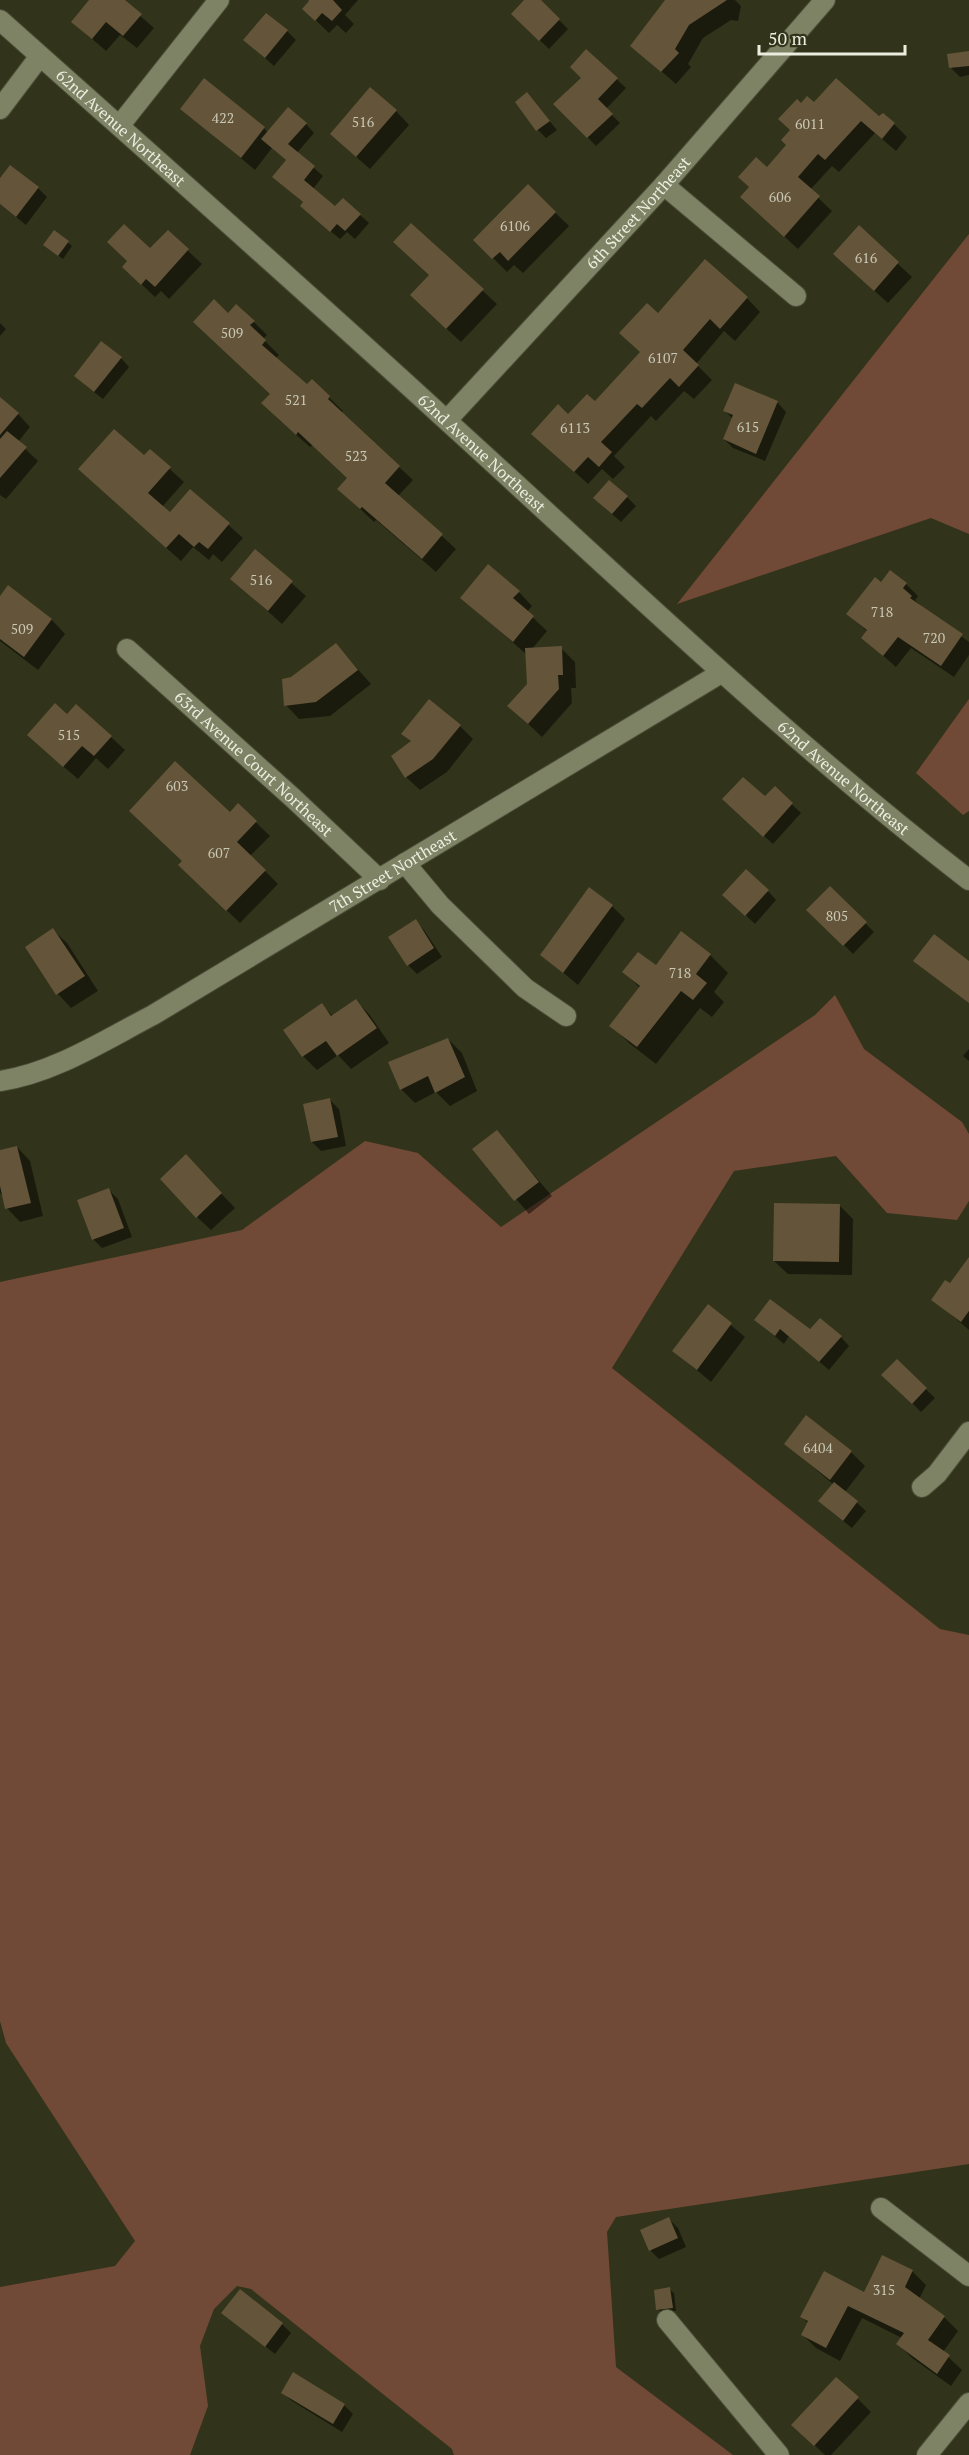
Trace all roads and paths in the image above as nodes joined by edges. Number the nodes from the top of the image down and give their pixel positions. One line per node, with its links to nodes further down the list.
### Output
1 (219, 0): 6 (street)
2 (825, 0): 7 (street, 6th Street Northeast)
3 (0, 20): 4 (street, 62nd Avenue Northeast)
4 (40, 56): 5 (street); 6 (street, 62nd Avenue Northeast)
5 (0, 109)
6 (120, 125): 9 (street, 62nd Avenue Northeast)
7 (664, 185): 8 (street); 9 (street, 6th Street Northeast)
8 (796, 296)
9 (447, 420): 11 (street, 62nd Avenue Northeast)
10 (127, 649): 13 (street, 63rd Avenue Court Northeast)
11 (721, 673): 12 (street, 7th Street Northeast); 14 (street, 62nd Avenue Northeast)
12 (405, 863): 13 (street, 7th Street Northeast); 15 (street)
13 (380, 880): 16 (street, 7th Street Northeast)
14 (969, 880)
15 (566, 1016)
16 (0, 1081)
17 (969, 1432): 18 (street)
18 (922, 1487)
19 (881, 2208): 20 (street)
20 (969, 2276)
21 (668, 2320): 23 (street)
22 (969, 2403): 24 (street)
23 (779, 2455)
24 (927, 2455)

